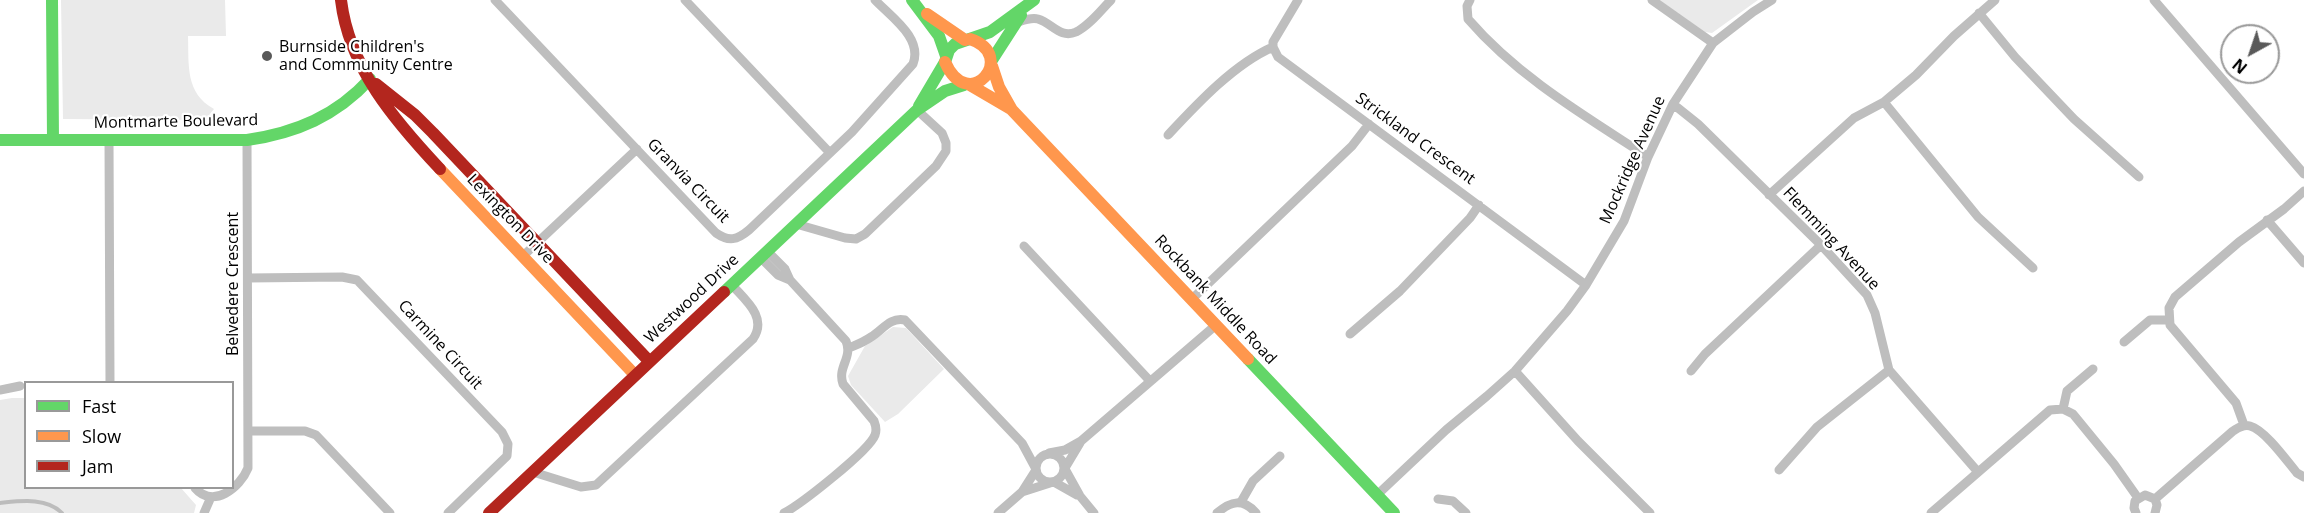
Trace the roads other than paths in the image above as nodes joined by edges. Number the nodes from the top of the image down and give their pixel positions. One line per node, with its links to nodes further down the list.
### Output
1 (52, 0): 32 (street)
2 (341, 0): 23 (street, Lexington Drive)
3 (495, 0): 35 (street, Granvia Circuit)
4 (685, 0): 36 (street)
5 (875, 0): 36 (street, Granvia Circuit)
6 (912, 0): 15 (street)
7 (1111, 0): 17 (street)
8 (1298, 0): 20 (street)
9 (1470, 0): 37 (street)
10 (1652, 0): 19 (street)
11 (1772, 0): 19 (street, Mockridge Avenue)
12 (1995, 0): 16 (street)
13 (2154, 0): 38 (street)
14 (1029, 4): 17 (street); 18 (street)
15 (921, 10): 18 (street); 21 (street)
16 (1979, 13): 25 (street); 39 (street)
17 (1015, 23): 22 (street)
18 (967, 40): 21 (street); 22 (street)
19 (1713, 44): 26 (street, Mockridge Avenue)
20 (1273, 47): 29 (street, Strickland Crescent); 30 (street)
21 (945, 59): 24 (street); 27 (street, Westwood Drive)
22 (992, 63): 24 (street); 28 (street, Rockbank Middle Road)
23 (370, 79): 34 (street, Montmarte Boulevard); 45 (street, Lexington Drive); 49 (street, Lexington Drive)
24 (967, 85): 27 (street, Westwood Drive); 28 (street, Rockbank Middle Road)
25 (1884, 102): 41 (street); 51 (street)
26 (1673, 104): 37 (street, Mockridge Avenue); 41 (street, Flemming Avenue)
27 (917, 110): 44 (street, Westwood Drive); 44 (street)
28 (1012, 110): 55 (street, Rockbank Middle Road)
29 (1369, 124): 42 (street, Strickland Crescent); 55 (street)
30 (1168, 135)
31 (0, 140): 32 (street, Montmarte Boulevard)
32 (53, 140): 33 (street, Montmarte Boulevard)
33 (109, 140): 34 (street, Montmarte Boulevard); 67 (street)
34 (247, 140): 52 (street, Belvedere Crescent)
35 (637, 149): 36 (street, Granvia Circuit); 45 (street)
36 (830, 153)
37 (1648, 157): 54 (street, Mockridge Avenue)
38 (2304, 174)
39 (2139, 177)
40 (2304, 191): 43 (street)
41 (1769, 195): 47 (street, Flemming Avenue)
42 (1479, 205): 54 (street, Strickland Crescent); 58 (street)
43 (2267, 220): 50 (street); 56 (street)
44 (796, 224): 48 (street, Westwood Drive)
45 (537, 243): 49 (street); 61 (street, Lexington Drive)
46 (1024, 246): 68 (street)
47 (1821, 246): 64 (street, Flemming Avenue); 65 (street)
48 (764, 255): 53 (street, Westwood Drive); 60 (street)
49 (524, 256): 66 (street, Lexington Drive)
50 (2304, 262)
51 (2033, 268)
52 (248, 278): 73 (street, Belvedere Crescent); 98 (street, Carmine Circuit)
53 (731, 284): 61 (street, Westwood Drive); 81 (street)
54 (1586, 285): 63 (street, Mockridge Avenue)
55 (1192, 299): 57 (street, Rockbank Middle Road)
56 (2168, 320): 59 (street); 72 (street)
57 (1216, 325): 68 (street); 89 (street, Rockbank Middle Road)
58 (1350, 334)
59 (2124, 342)
60 (849, 348): 75 (street); 100 (street)
61 (649, 361): 66 (street, Westwood Drive)
62 (2093, 369): 71 (street)
63 (1515, 370): 89 (street, Mockridge Avenue); 107 (street)
64 (1889, 370): 80 (street); 82 (street, Flemming Avenue)
65 (1691, 371)
66 (635, 375): 81 (street, Westwood Drive)
67 (110, 381)
68 (1150, 381): 74 (street)
69 (20, 386): 70 (street)
70 (0, 390)
71 (2063, 409): 82 (street); 92 (street)
72 (2244, 425): 83 (street); 94 (street)
73 (248, 431): 85 (street, Belvedere Crescent); 97 (street)
74 (1081, 441): 76 (street); 78 (street)
75 (1022, 442): 76 (street); 79 (street)
76 (1048, 454): 78 (street); 79 (street)
77 (1280, 456): 95 (street)
78 (1065, 468): 84 (street); 90 (street)
79 (1036, 470): 84 (street); 88 (street)
80 (1779, 470)
81 (533, 472): 99 (street, Westwood Drive)
82 (1978, 472): 108 (street)
83 (2304, 477)
84 (1053, 482): 88 (street); 90 (street)
85 (234, 486)
86 (196, 489): 91 (street)
87 (231, 489): 91 (street, Belvedere Crescent)
88 (1022, 492): 101 (street)
89 (1377, 495): 105 (street, Rockbank Middle Road)
90 (1080, 496): 102 (street)
91 (211, 498): 96 (street)
92 (2138, 498): 94 (street); 109 (street)
93 (1438, 499): 106 (street)
94 (2155, 499): 110 (street)
95 (1241, 502): 103 (street); 104 (street)
96 (204, 513)
97 (390, 513)
98 (448, 513)
99 (489, 513)
100 (784, 513)
101 (998, 513)
102 (1094, 513)
103 (1217, 513)
104 (1256, 513)
105 (1394, 513)
106 (1466, 513)
107 (1650, 513)
108 (1931, 513)
109 (2136, 513)
110 (2155, 513)

